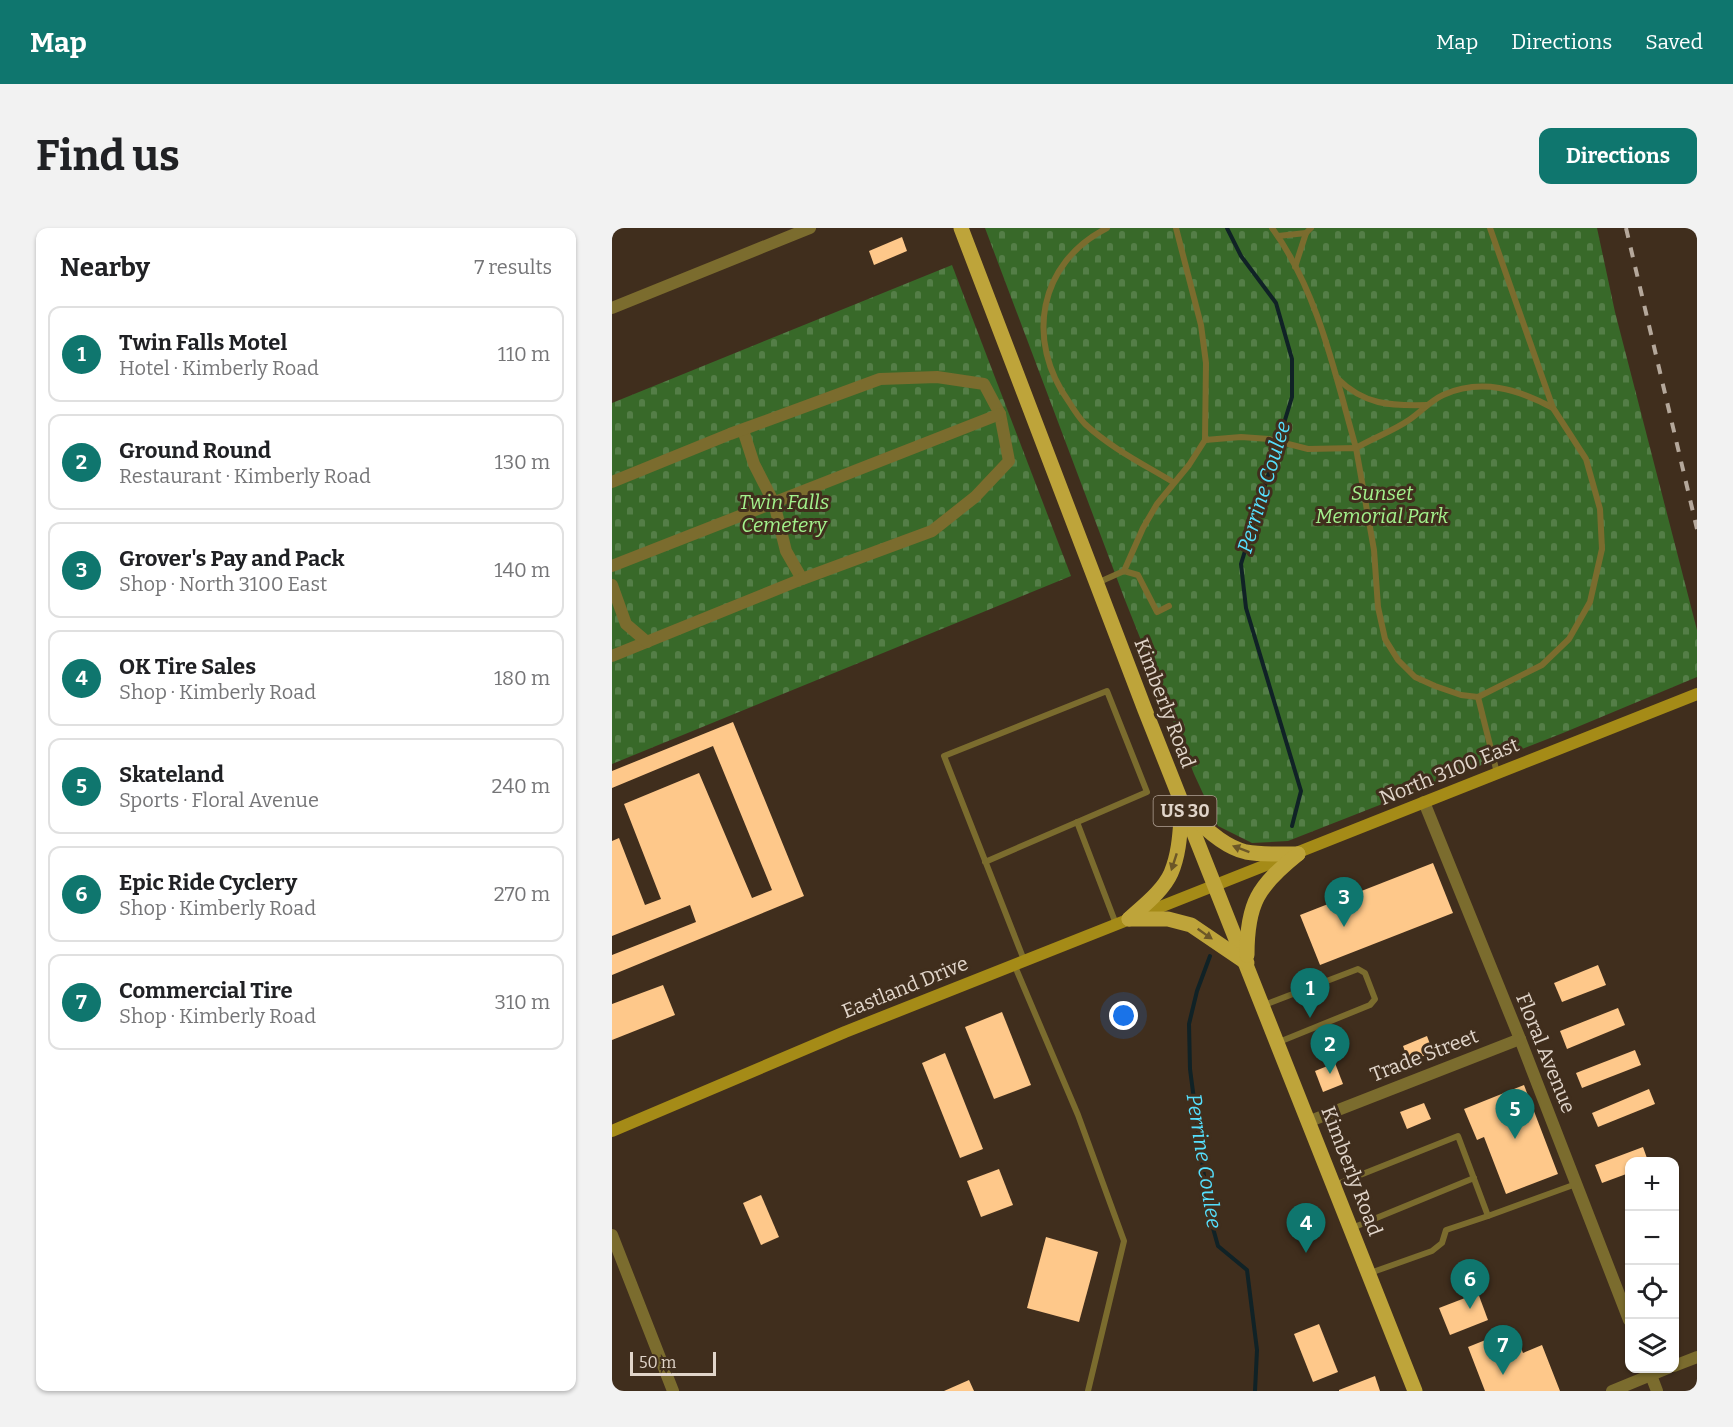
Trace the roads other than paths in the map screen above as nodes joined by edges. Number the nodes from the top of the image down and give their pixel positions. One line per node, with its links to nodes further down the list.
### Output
1 (810, 228): 10 (street)
2 (961, 228): 24 (main road, Kimberly Road / US 30)
3 (1107, 228): 19 (lane)
4 (1176, 228): 16 (lane)
5 (1272, 228): 8 (lane)
6 (1490, 228): 13 (lane)
7 (1309, 231): 8 (lane); 9 (lane)
8 (1278, 236): 9 (lane)
9 (1295, 267): 11 (lane)
10 (612, 308)
11 (1336, 378): 12 (lane); 17 (lane)
12 (1427, 405): 13 (lane); 17 (lane)
13 (1553, 408): 30 (lane)
14 (1000, 414): 15 (street); 20 (street); 23 (street)
15 (743, 430): 18 (street); 20 (street)
16 (1205, 441): 17 (lane); 19 (lane)
17 (1356, 448): 30 (lane)
18 (612, 482)
19 (1173, 482): 22 (lane)
20 (774, 502): 21 (street); 23 (street)
21 (612, 566)
22 (1124, 571): 24 (lane); 26 (lane)
23 (802, 579): 27 (street)
24 (1097, 583): 33 (main road, Kimberly Road / US 30)
25 (612, 585): 27 (street)
26 (1169, 606)
27 (647, 642): 28 (street)
28 (612, 656)
29 (1697, 694): 31 (main road, North 3100 East)
30 (1478, 697): 31 (lane)
31 (1497, 773): 32 (main road, North 3100 East)
32 (1424, 801): 35 (main road, North 3100 East); 42 (street, Floral Avenue)
33 (1182, 804): 35 (main road, one-way to 33); 37 (main road, Kimberly Road / US 30); 38 (main road, one-way to 38)
34 (1077, 822): 36 (lane); 36 (lane); 38 (lane)
35 (1298, 854): 37 (main road, North 3100 East); 40 (main road)
36 (985, 862): 39 (lane)
37 (1216, 885): 38 (main road, Eastland Drive); 40 (main road, Kimberly Road / US 30)
38 (1123, 922): 39 (main road, Eastland Drive); 40 (main road, one-way to 40)
39 (1019, 962): 45 (main road, Eastland Drive); 59 (lane)
40 (1246, 963): 41 (main road, Kimberly Road / US 30)
41 (1264, 1005): 43 (main road, Kimberly Road / US 30); 43 (lane)
42 (1520, 1039): 44 (street, Trade Street); 47 (street, Floral Avenue)
43 (1278, 1042): 44 (main road, Kimberly Road / US 30)
44 (1310, 1121): 48 (main road, Kimberly Road / US 30)
45 (612, 1131)
46 (1474, 1178): 48 (lane); 49 (lane); 50 (lane)
47 (1576, 1184): 49 (lane); 53 (street, Floral Avenue)
48 (1335, 1185): 50 (main road, Kimberly Road / US 30)
49 (1488, 1216): 52 (lane)
50 (1352, 1228): 52 (main road, Kimberly Road / US 30)
51 (612, 1235): 58 (street)
52 (1369, 1273): 60 (main road, Kimberly Road / US 30)
53 (1629, 1319)
54 (1697, 1357): 55 (street)
55 (1679, 1364)
56 (1648, 1373): 61 (street)
57 (1650, 1373): 62 (street)
58 (673, 1391)
59 (1088, 1391)
60 (1415, 1391)
61 (1612, 1391)
62 (1657, 1391)

